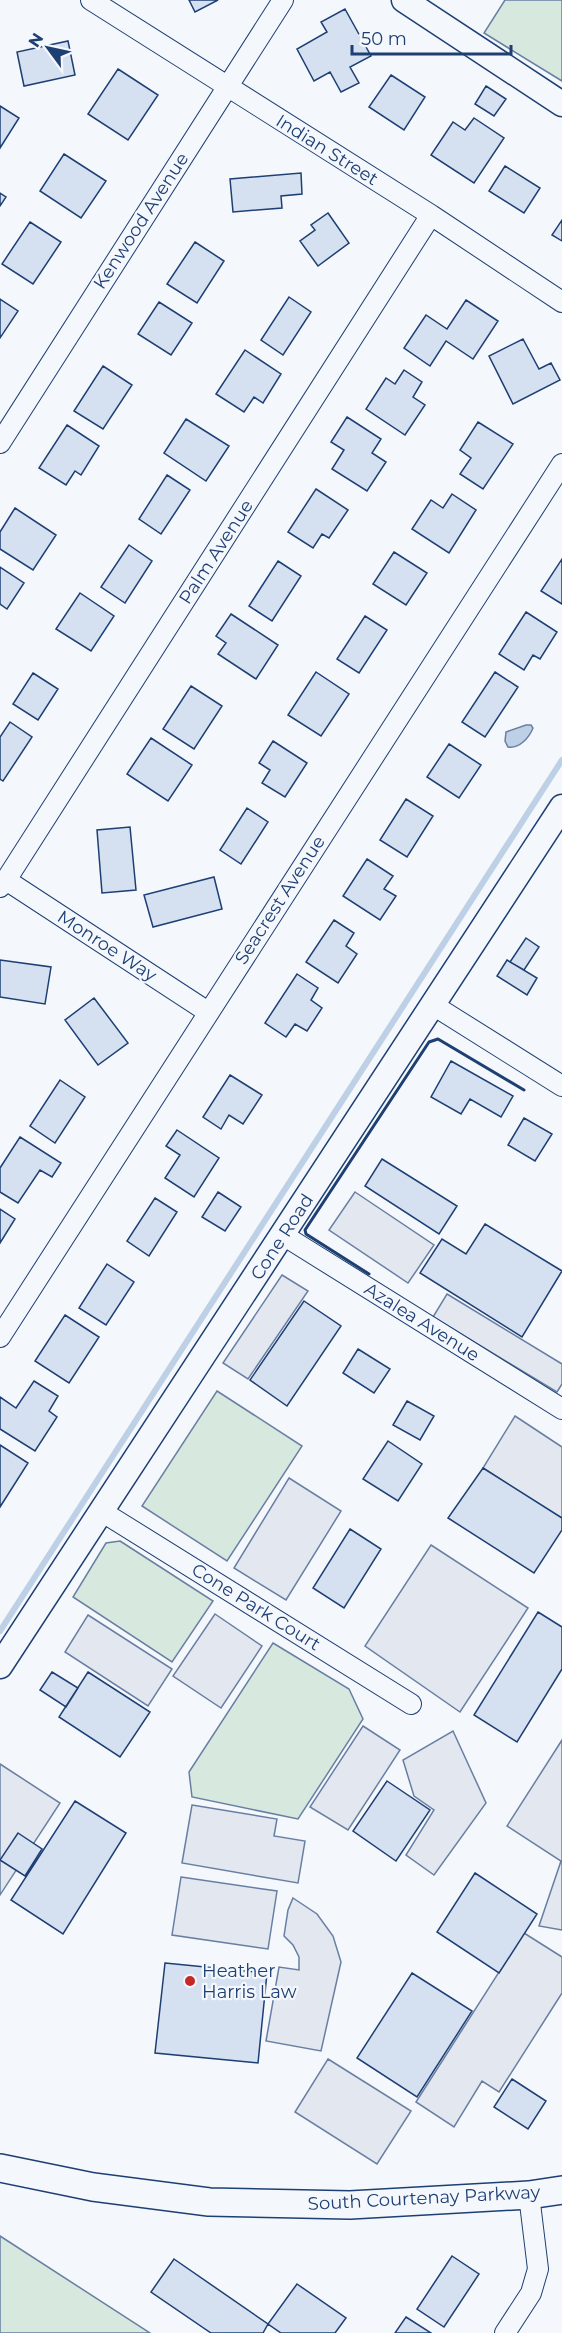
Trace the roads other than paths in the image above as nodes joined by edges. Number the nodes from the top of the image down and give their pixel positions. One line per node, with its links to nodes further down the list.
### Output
1 (91, 0): 4 (street, Indian Street)
2 (283, 0): 4 (street, Kenwood Avenue)
3 (404, 0): 5 (street)
4 (227, 87): 6 (street, Indian Street); 8 (street, Kenwood Avenue)
5 (562, 104)
6 (431, 215): 7 (street, Indian Street); 11 (street, Palm Avenue)
7 (562, 302)
8 (0, 442)
9 (562, 464): 13 (street, Seacrest Avenue)
10 (562, 807): 12 (street, Cone Road)
11 (3, 884): 13 (street, Monroe Way)
12 (434, 1005): 14 (street); 15 (street, Cone Road)
13 (208, 1012): 16 (street, Seacrest Avenue)
14 (562, 1086)
15 (283, 1235): 17 (street, Azalea Avenue); 18 (street, Cone Road)
16 (0, 1336)
17 (562, 1409)
18 (101, 1511): 19 (street, Cone Road); 20 (street, Cone Park Court)
19 (0, 1666)
20 (411, 1704)
21 (0, 2168): 23 (main road, South Courtenay Parkway)
22 (562, 2190): 23 (main road, South Courtenay Parkway)
23 (529, 2195): 24 (street)
24 (505, 2333)

